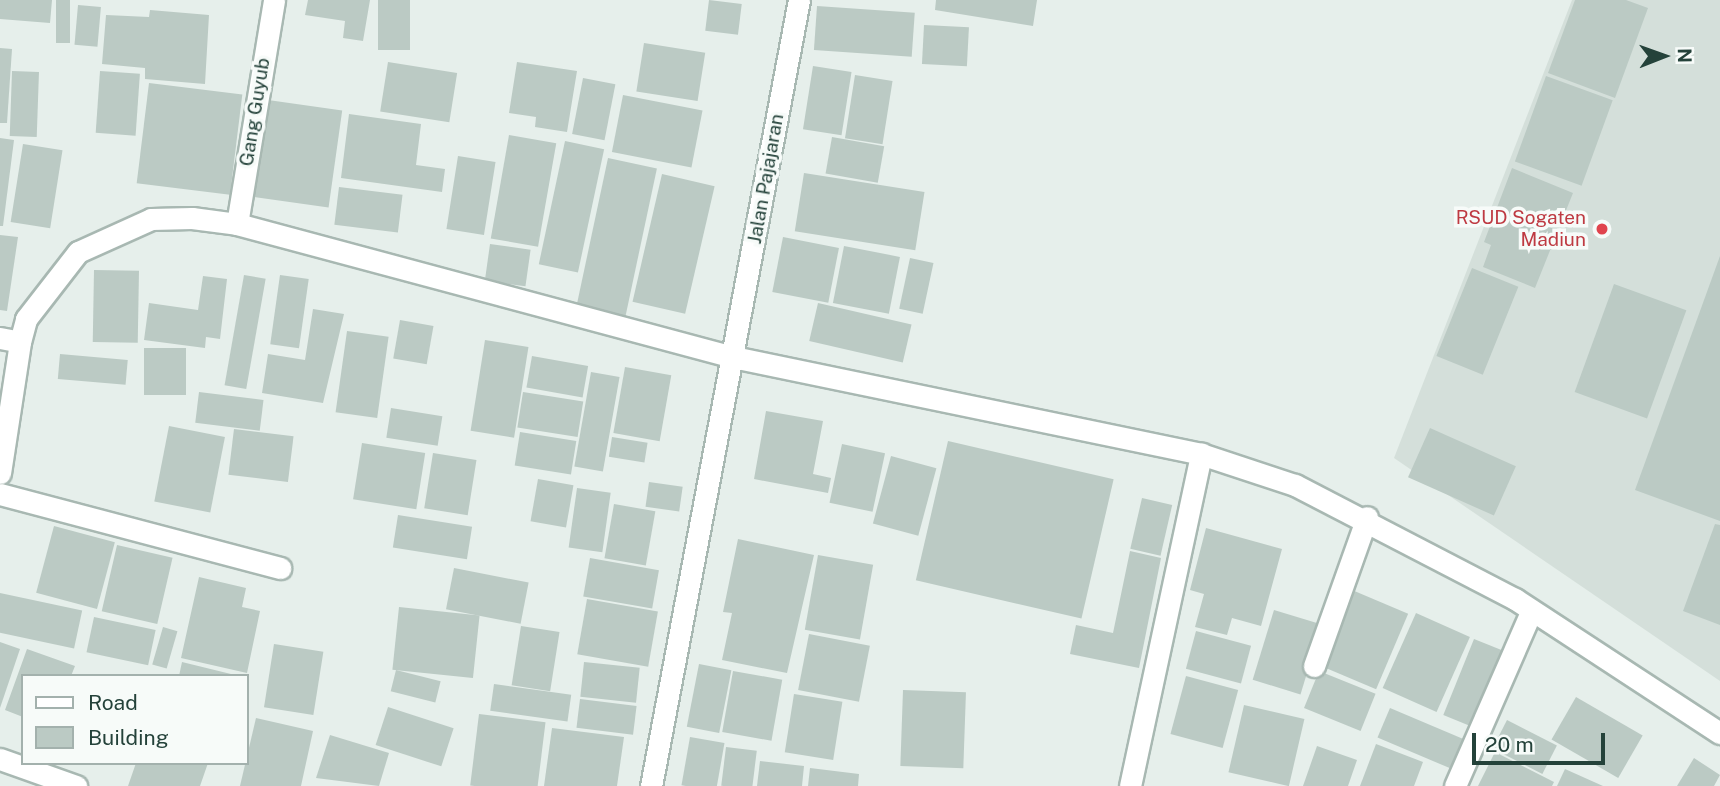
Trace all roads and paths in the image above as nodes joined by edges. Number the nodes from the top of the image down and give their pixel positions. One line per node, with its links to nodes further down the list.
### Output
1 (274, 0): 3 (street, Gang Guyub)
2 (799, 0): 5 (street, Jalan Pajajaran)
3 (237, 224): 4 (street); 5 (street)
4 (10, 340): 7 (street)
5 (733, 357): 6 (street); 16 (street, Jalan Pajajaran)
6 (1201, 454): 9 (street); 17 (street)
7 (0, 473)
8 (0, 494): 10 (street)
9 (1367, 517): 11 (street); 12 (street)
10 (280, 568)
11 (1531, 611): 13 (street); 18 (street)
12 (1314, 666)
13 (1720, 733)
14 (0, 759): 15 (street)
15 (76, 786)
16 (651, 786)
17 (1130, 786)
18 (1455, 786)

